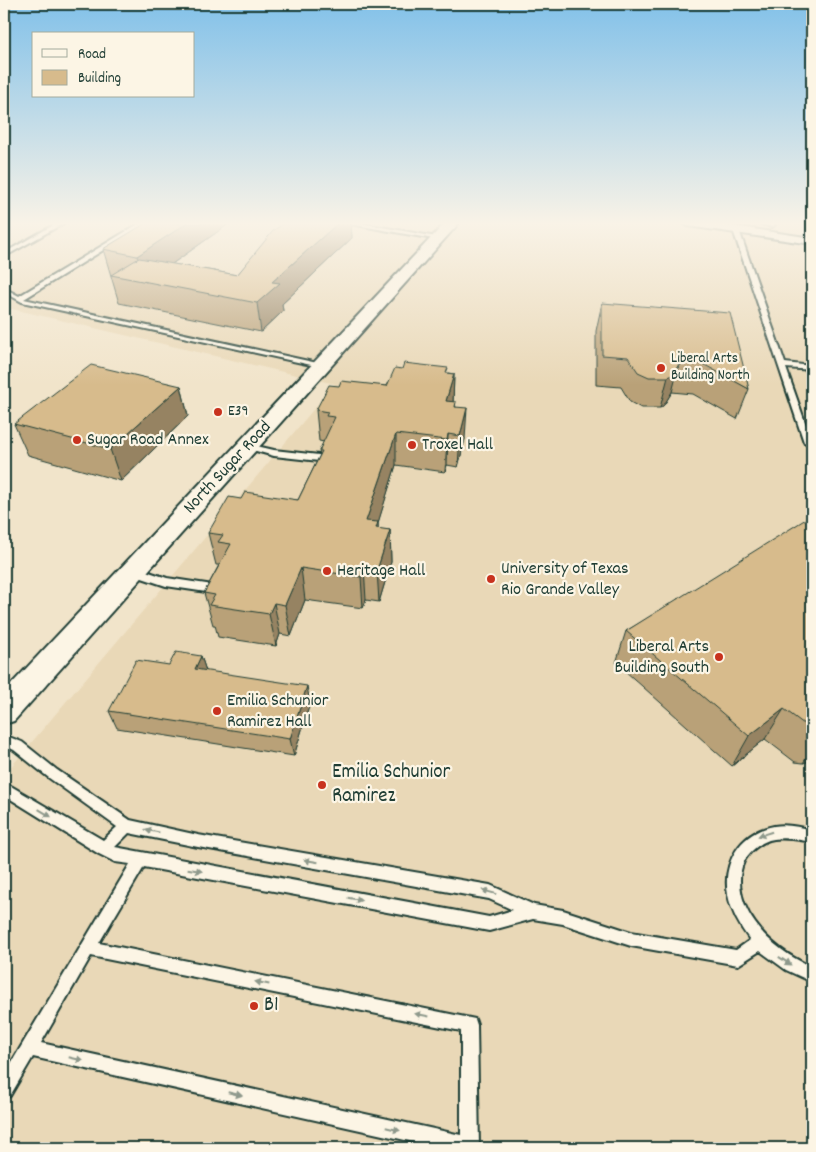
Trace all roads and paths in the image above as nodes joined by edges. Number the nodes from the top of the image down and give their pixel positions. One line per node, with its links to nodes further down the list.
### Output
1 (56, 277): 5 (lane)
2 (404, 277): 6 (street, North Sugar Road)
3 (752, 277): 7 (lane)
4 (4, 290): 5 (lane)
5 (19, 299): 6 (lane)
6 (322, 366): 10 (street, North Sugar Road)
7 (783, 366): 8 (lane); 9 (lane)
8 (812, 368)
9 (808, 442)
10 (248, 446): 11 (lane); 12 (street, North Sugar Road)
11 (319, 458)
12 (134, 571): 13 (lane); 14 (street, North Sugar Road)
13 (213, 589)
14 (4, 712)
15 (4, 740): 17 (lane)
16 (4, 788): 19 (lane, one-way to 19)
17 (127, 826): 19 (lane); 21 (lane, one-way to 17)
18 (812, 836): 22 (lane, one-way to 22)
19 (104, 849): 20 (lane)
20 (140, 860): 21 (lane, one-way to 21); 23 (lane)
21 (533, 912): 22 (lane)
22 (760, 941): 24 (lane, one-way to 24)
23 (88, 948): 25 (lane); 27 (lane, one-way to 23)
24 (812, 975)
25 (28, 1048): 26 (lane); 27 (lane, one-way to 27)
26 (4, 1090)
27 (470, 1147)

